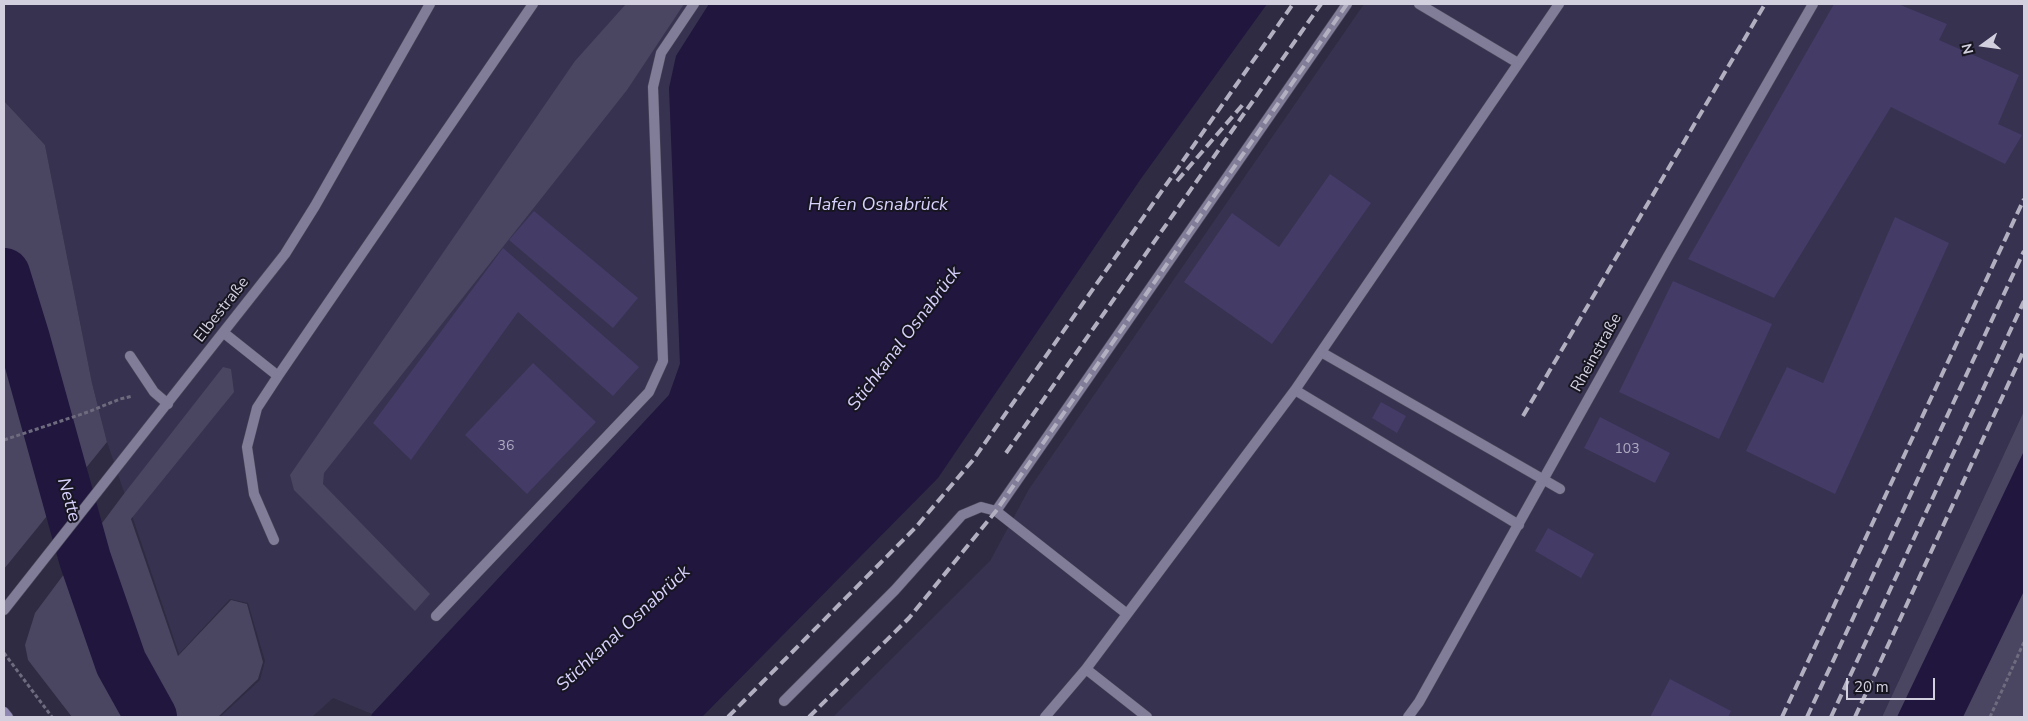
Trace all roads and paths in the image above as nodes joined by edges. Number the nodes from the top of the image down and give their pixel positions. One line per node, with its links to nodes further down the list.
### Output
1 (430, 4): 9 (street, Elbestraße)
2 (533, 4): 12 (street)
3 (694, 4): 24 (street)
4 (1346, 4): 19 (street)
5 (1419, 4): 8 (street)
6 (1559, 4): 8 (street)
7 (1813, 4): 17 (street, Rheinstraße)
8 (1518, 63): 10 (street)
9 (224, 333): 12 (street); 15 (street, Elbestraße)
10 (1321, 352): 13 (street); 17 (street)
11 (130, 356): 14 (street)
12 (278, 376): 21 (street)
13 (1295, 390): 20 (street); 23 (street)
14 (154, 392): 15 (street); 16 (path)
15 (168, 404): 22 (street, Elbestraße)
16 (4, 440)
17 (1545, 479): 18 (street); 20 (street, Rheinstraße)
18 (1560, 489)
19 (996, 511): 23 (street); 28 (street)
20 (1520, 525): 34 (street, Rheinstraße)
21 (274, 540)
22 (4, 610)
23 (1127, 614): 27 (street)
24 (436, 616)
25 (2024, 642): 35 (path)
26 (4, 653): 31 (path)
27 (1086, 669): 32 (street); 33 (street)
28 (784, 701)
29 (4, 712): 30 (main road)
30 (8, 717)
31 (52, 717)
32 (1045, 717)
33 (1147, 717)
34 (1408, 717)
35 (1990, 717)

